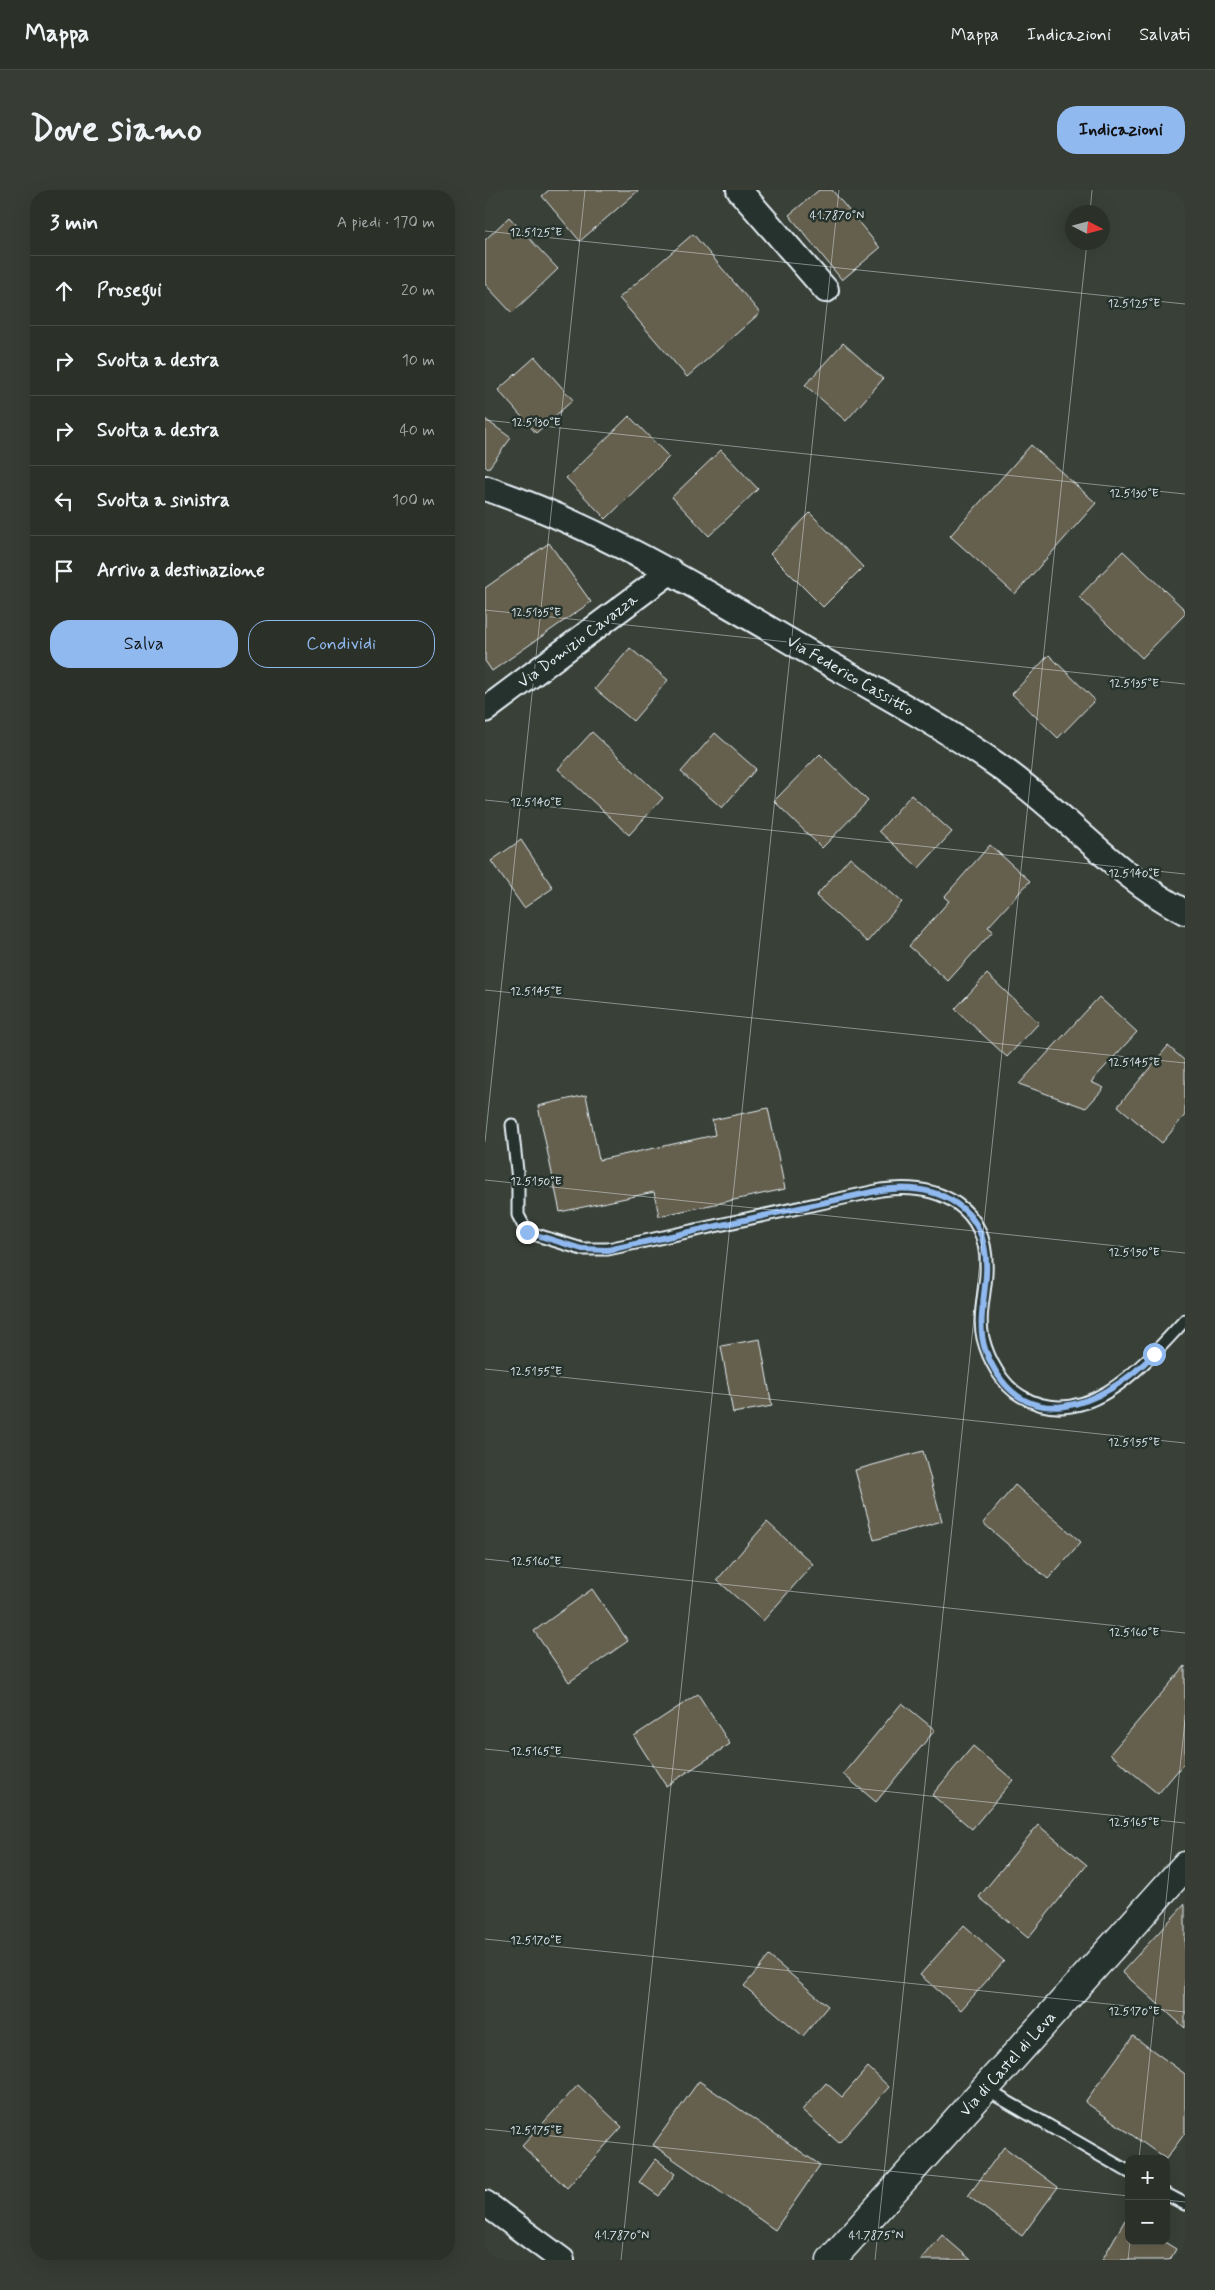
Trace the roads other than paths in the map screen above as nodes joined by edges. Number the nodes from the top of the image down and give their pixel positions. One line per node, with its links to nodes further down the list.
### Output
1 (739, 190): 2 (street)
2 (826, 290)
3 (485, 488): 4 (street, Via Federico Cassitto)
4 (671, 571): 5 (street, Via Domizio Cavazza); 6 (street, Via Federico Cassitto)
5 (485, 710)
6 (1185, 912)
7 (512, 1125): 8 (lane)
8 (1185, 1320)
9 (1185, 1866): 10 (street, Via di Castel di Leva)
10 (985, 2089): 11 (lane); 16 (street, Via di Castel di Leva)
11 (1125, 2170)
12 (1170, 2196): 14 (lane)
13 (485, 2203): 15 (street)
14 (1185, 2204)
15 (562, 2260)
16 (831, 2260)

